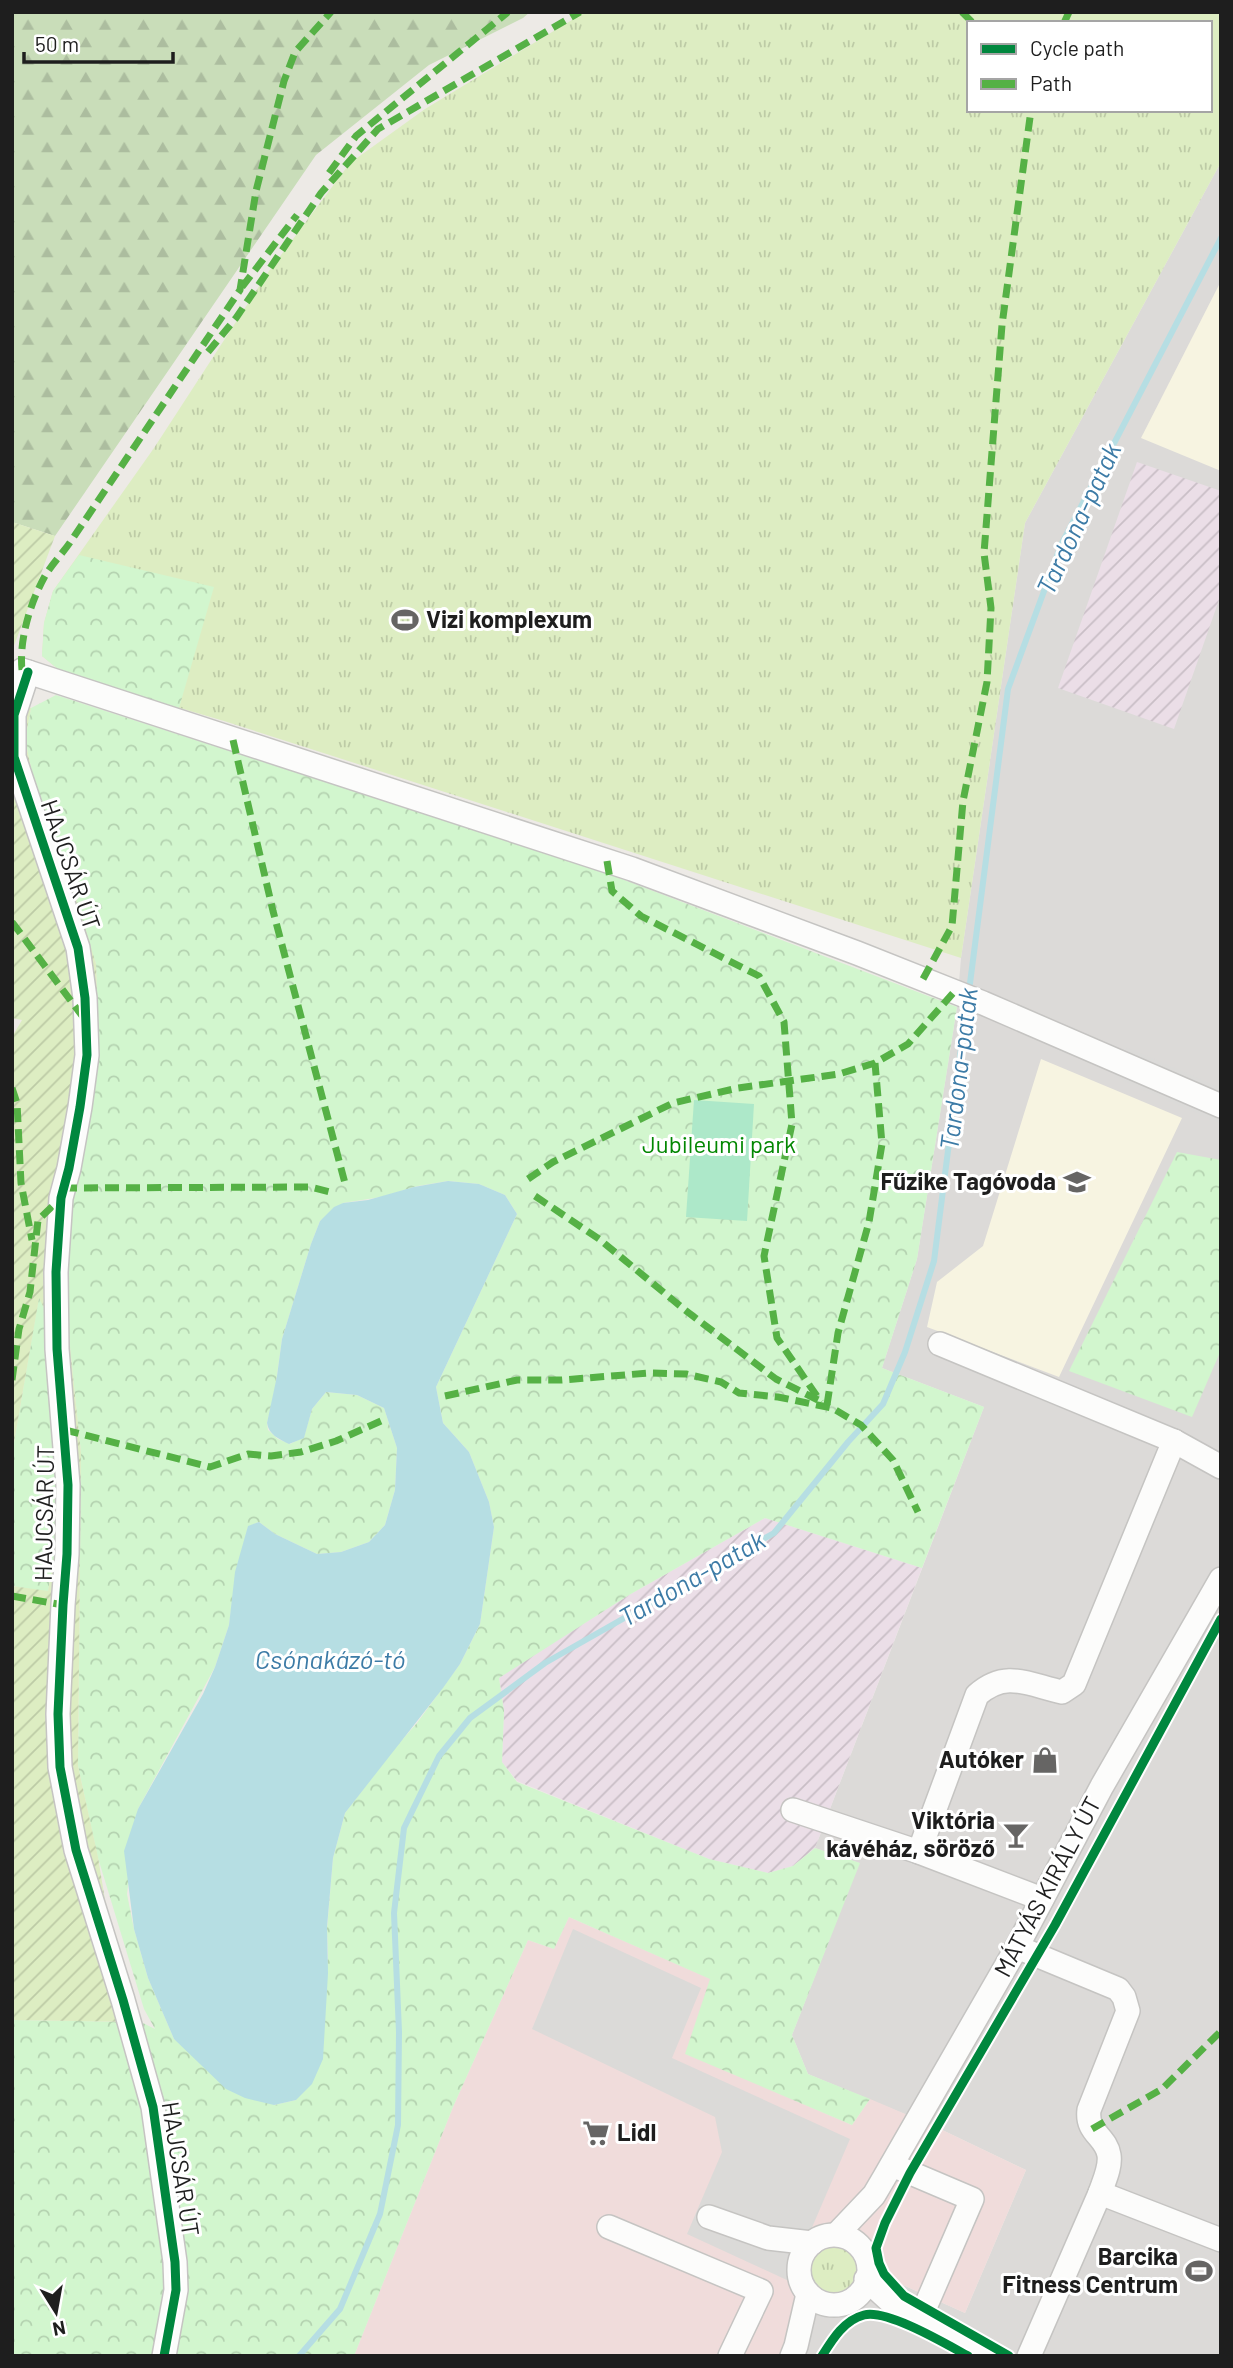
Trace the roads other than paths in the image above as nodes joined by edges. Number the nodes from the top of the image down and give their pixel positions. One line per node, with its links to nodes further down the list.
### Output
1 (1221, 1106): 23 (street, HAJCSÁR ÚT)
2 (940, 1344): 3 (street)
3 (1174, 1441): 4 (street); 7 (street)
4 (1221, 1467)
5 (1221, 1579): 8 (street, MÁTYÁS KIRÁLY ÚT)
6 (793, 1810): 7 (street)
7 (919, 1852): 8 (street)
8 (1042, 1899): 9 (street, MÁTYÁS KIRÁLY ÚT)
9 (1017, 1947): 10 (street, MÁTYÁS KIRÁLY ÚT); 11 (street)
10 (891, 2165): 16 (street, MÁTYÁS KIRÁLY ÚT); 21 (street)
11 (1100, 2193): 15 (street); 26 (street)
12 (709, 2217): 14 (street)
13 (610, 2227): 24 (street)
14 (768, 2238): 17 (street); 18 (street)
15 (1221, 2240)
16 (852, 2242): 17 (street); 20 (street)
17 (812, 2243): 18 (street)
18 (800, 2270): 19 (street)
19 (808, 2294): 20 (street); 22 (street)
20 (850, 2296): 21 (street); 22 (street)
21 (920, 2319): 25 (street)
22 (794, 2351)
23 (164, 2356)
24 (730, 2356)
25 (988, 2356)
26 (1029, 2356)

